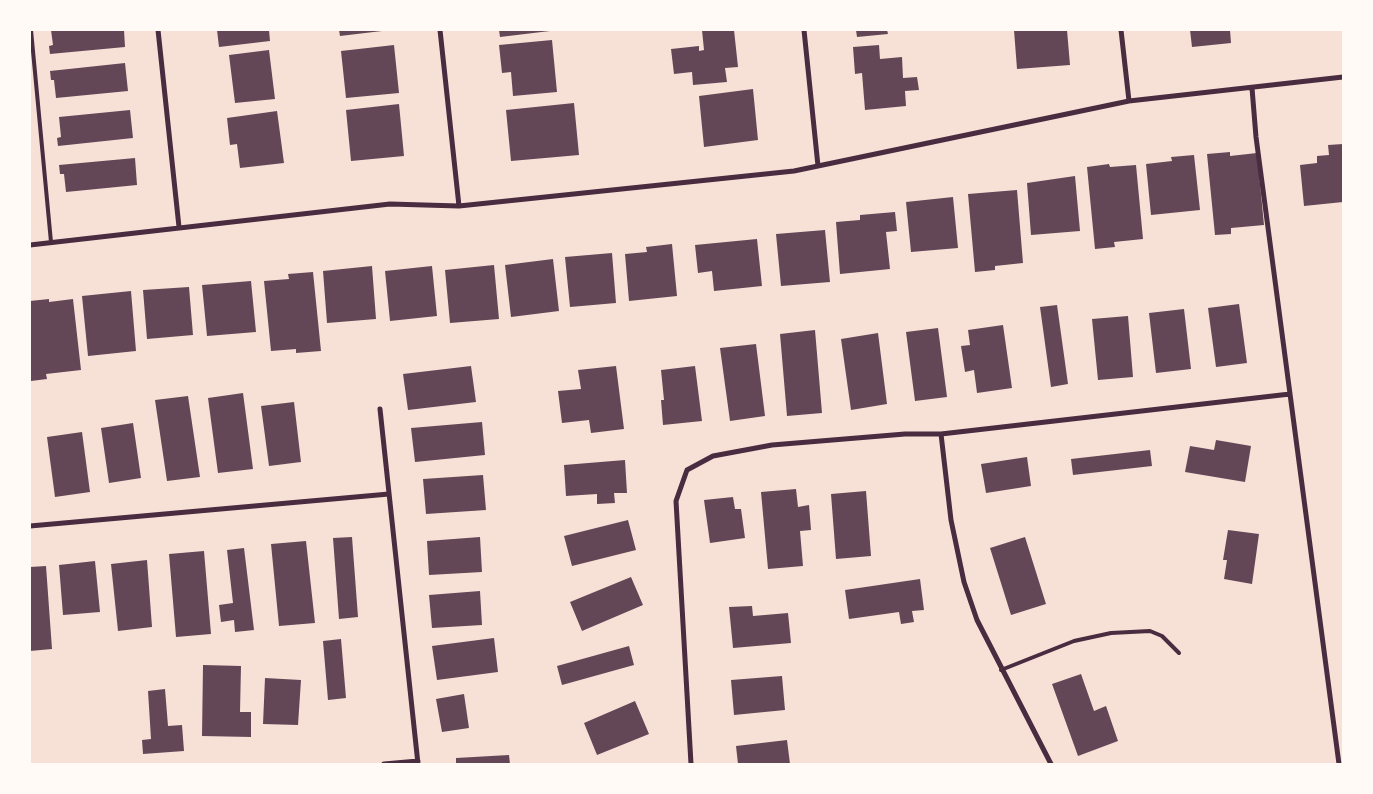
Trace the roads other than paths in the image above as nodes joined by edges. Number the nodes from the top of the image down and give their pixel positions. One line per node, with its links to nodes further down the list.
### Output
1 (31, 30): 12 (lane)
2 (158, 30): 11 (street)
3 (440, 30): 10 (street)
4 (804, 30): 9 (street)
5 (1121, 30): 8 (street)
6 (1343, 77): 7 (street)
7 (1252, 88): 8 (street); 14 (street)
8 (1129, 100): 9 (street)
9 (818, 166): 10 (street)
10 (458, 206): 11 (street)
11 (179, 228): 12 (street)
12 (51, 242): 13 (street)
13 (30, 245)
14 (1290, 394): 16 (street); 25 (street)
15 (380, 409): 17 (street)
16 (942, 434): 20 (street); 23 (street)
17 (389, 494): 18 (street); 21 (street)
18 (30, 526)
19 (1179, 653): 20 (lane)
20 (1001, 670): 24 (street)
21 (418, 762): 22 (street)
22 (384, 764)
23 (690, 764)
24 (1051, 764)
25 (1339, 764)

